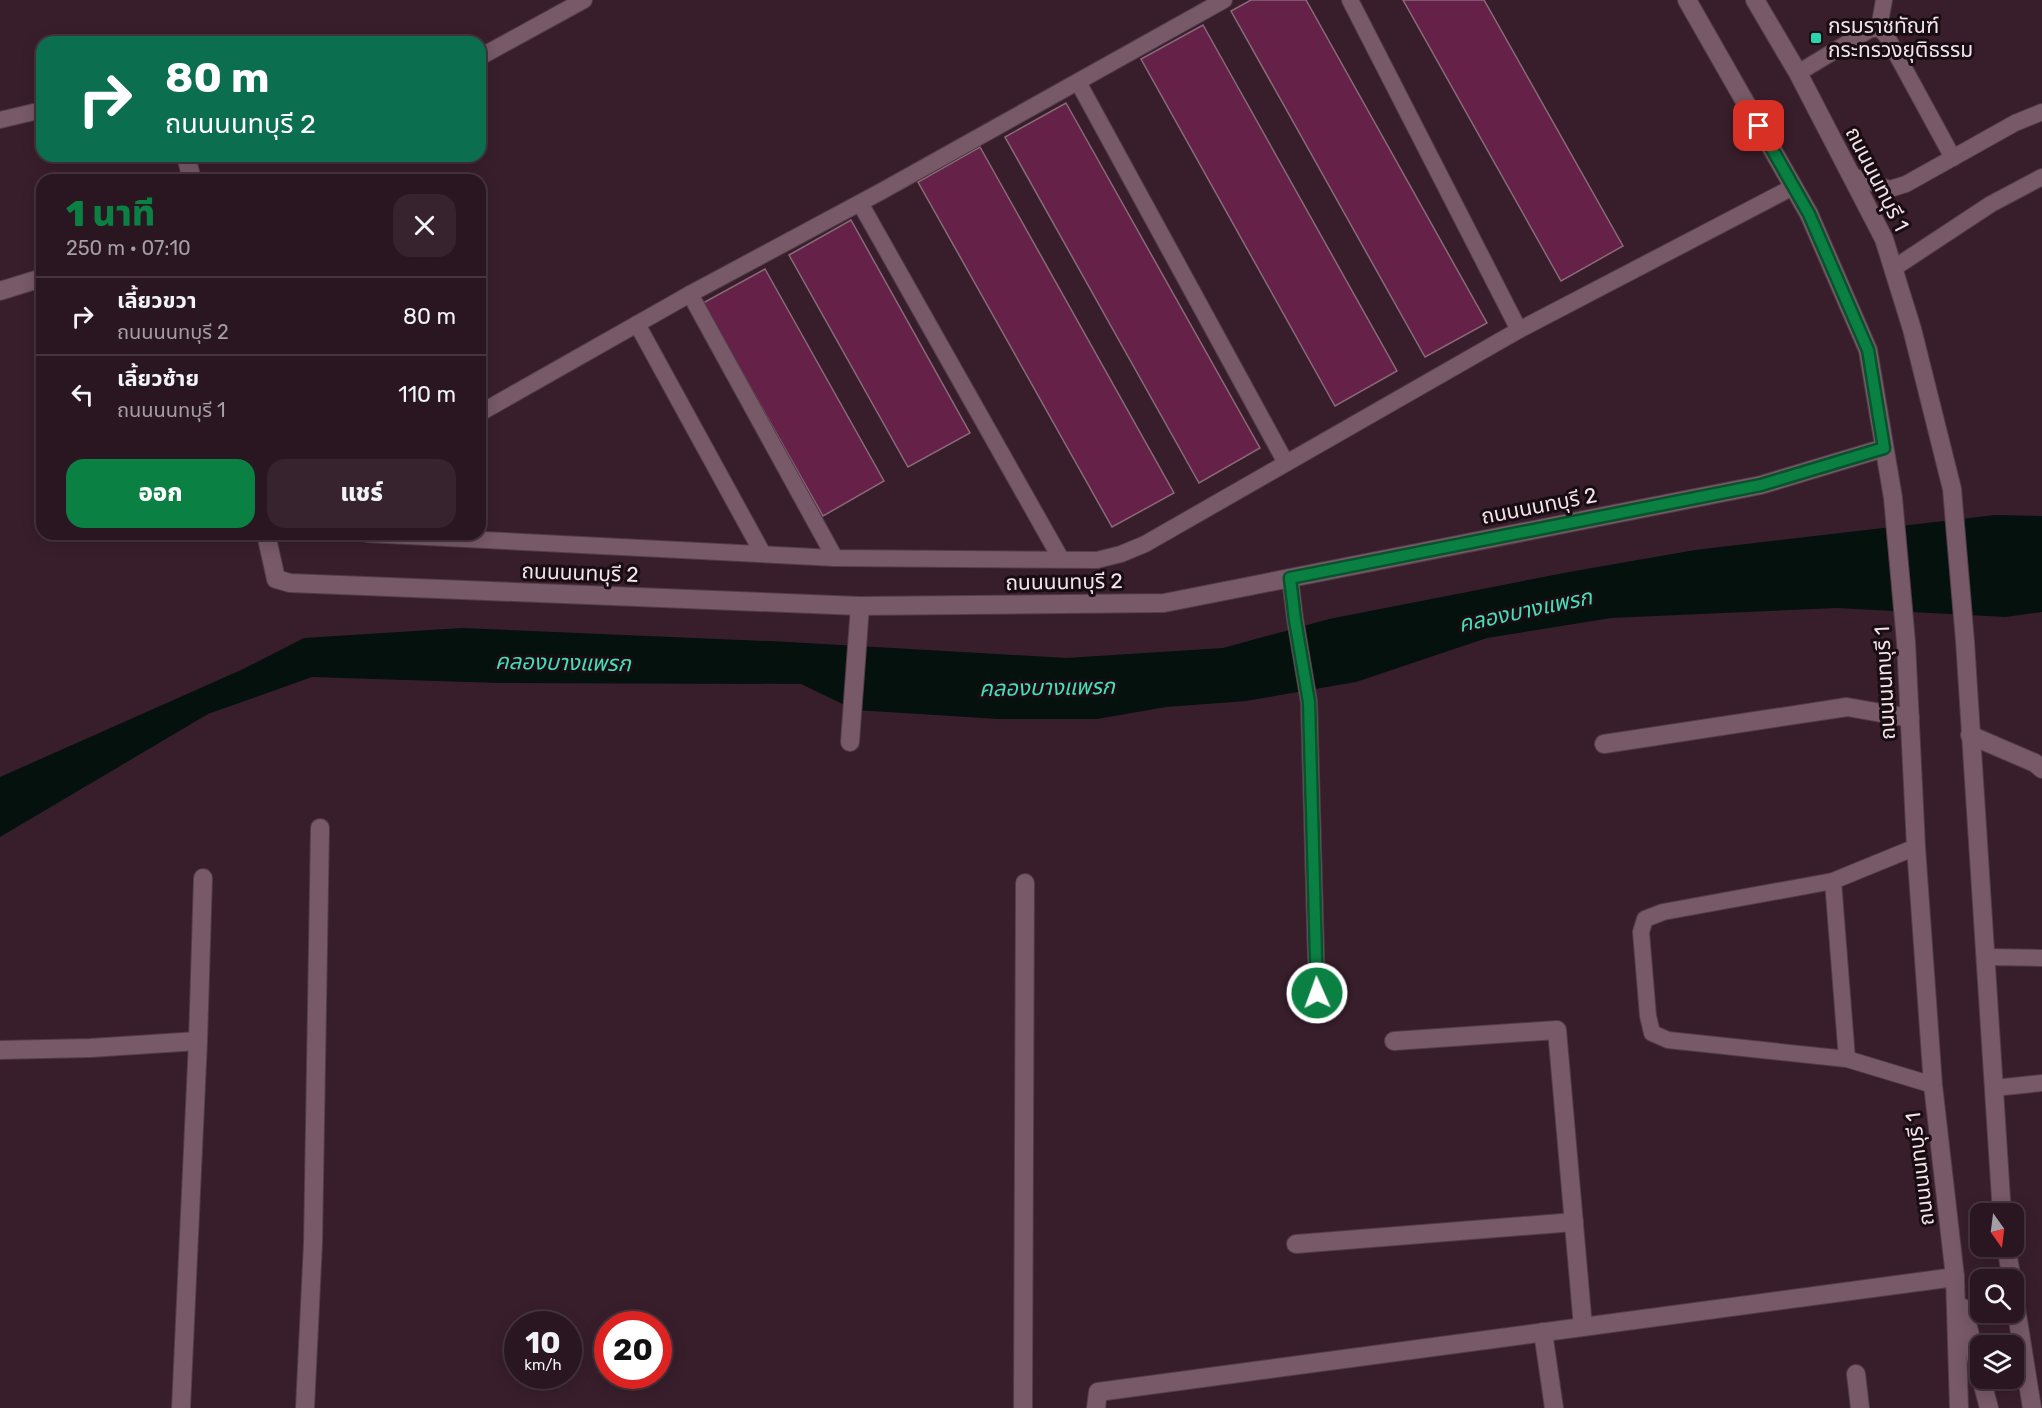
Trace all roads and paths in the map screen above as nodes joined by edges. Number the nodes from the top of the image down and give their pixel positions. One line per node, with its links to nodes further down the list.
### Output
1 (584, 0): 8 (lane)
2 (1224, 0): 10 (lane)
3 (1350, 0): 24 (lane)
4 (1687, 0): 17 (street, ถนนนนทบุรี 1)
5 (1755, 0): 9 (street, ถนนนนทบุรี 1)
6 (1884, 0): 7 (lane)
7 (1879, 28): 9 (lane); 14 (lane)
8 (486, 54)
9 (1797, 74): 15 (street, ถนนนนทบุรี 1)
10 (1078, 82): 18 (lane); 27 (lane)
11 (36, 111): 13 (lane)
12 (2042, 112): 14 (lane)
13 (0, 120)
14 (1953, 158): 15 (lane)
15 (1852, 176): 19 (street, ถนนนนทบุรี 1)
16 (2042, 177): 19 (lane)
17 (1793, 187): 24 (lane); 26 (street, ถนนนนทบุรี 1)
18 (860, 203): 22 (lane); 32 (lane)
19 (1894, 268): 36 (street, ถนนนนทบุรี 1)
20 (36, 280): 21 (street)
21 (0, 291)
22 (690, 294): 23 (lane); 31 (lane)
23 (637, 324): 25 (lane); 30 (lane)
24 (1519, 330): 27 (lane)
25 (486, 410)
26 (1884, 448): 33 (street, ถนนนนทบุรี 2); 35 (street, ถนนนนทบุรี 1)
27 (1286, 464): 32 (lane)
28 (267, 540): 34 (street, ถนนนนทบุรี 2)
29 (486, 540): 30 (lane)
30 (764, 554): 31 (lane)
31 (835, 558): 32 (lane)
32 (1061, 560)
33 (1290, 578): 34 (street, ถนนนนทบุรี 2); 47 (lane)
34 (860, 606): 37 (street)
35 (1910, 718): 38 (street); 41 (street, ถนนนนทบุรี 1)
36 (1970, 735): 39 (street); 45 (street, ถนนนนทบุรี 1)
37 (850, 742)
38 (1604, 744)
39 (2042, 769)
40 (320, 828): 66 (street)
41 (1916, 847): 43 (lane); 53 (street, ถนนนนทบุรี 1)
42 (203, 878): 48 (street)
43 (1833, 881): 51 (lane); 51 (lane)
44 (1025, 883): 67 (street)
45 (1986, 957): 46 (lane); 54 (street, ถนนนนทบุรี 1)
46 (2042, 958)
47 (1317, 993)
48 (198, 1041): 50 (street); 65 (street)
49 (1394, 1041): 56 (street)
50 (0, 1050)
51 (1847, 1059): 53 (lane)
52 (2042, 1083): 54 (lane)
53 (1933, 1086): 58 (street, ถนนนนทบุรี 1)
54 (1994, 1088): 55 (street, ถนนนนทบุรี 1)
55 (2001, 1203)
56 (1574, 1222): 57 (street); 60 (street)
57 (1296, 1244)
58 (1955, 1277): 60 (street); 62 (street); 71 (street, ถนนนนทบุรี 1)
59 (2018, 1323): 73 (street)
60 (1583, 1327): 61 (street)
61 (1543, 1332): 68 (street); 69 (street)
62 (1970, 1335)
63 (1856, 1374): 70 (street)
64 (1984, 1389): 72 (street)
65 (181, 1408)
66 (305, 1408)
67 (1023, 1408)
68 (1096, 1408)
69 (1554, 1408)
70 (1860, 1408)
71 (1959, 1408)
72 (1989, 1408)
73 (2032, 1408)

